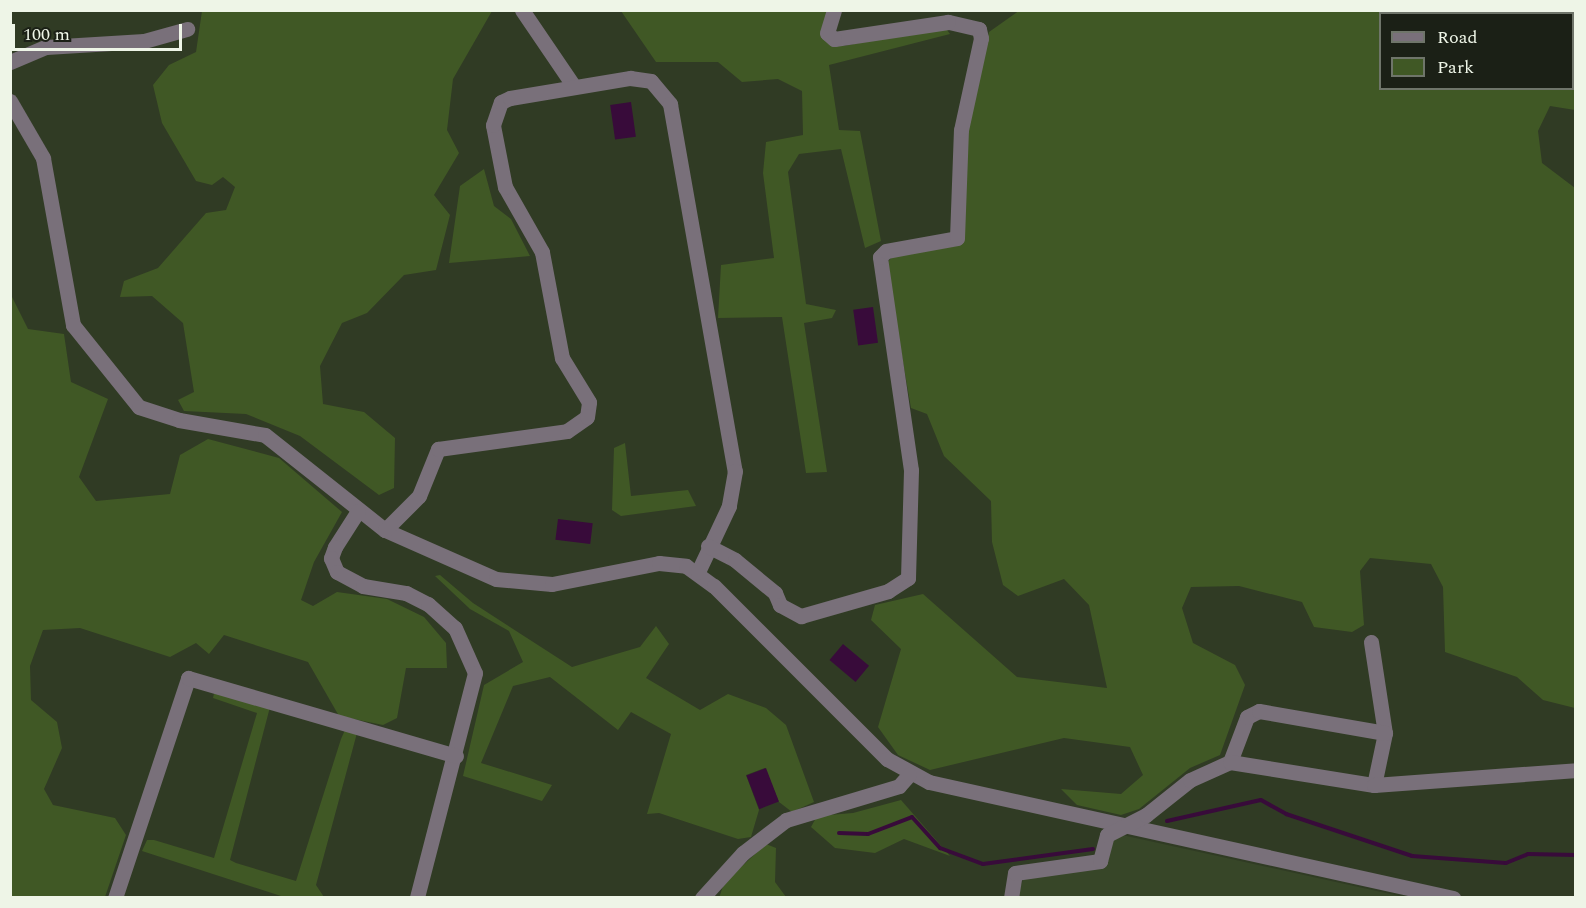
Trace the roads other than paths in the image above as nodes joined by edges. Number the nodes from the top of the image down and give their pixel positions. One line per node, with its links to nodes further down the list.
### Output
1 (522, 10): 5 (street)
2 (834, 10): 9 (street)
3 (187, 29): 4 (street)
4 (10, 62)
5 (573, 84): 8 (street); 9 (street)
6 (10, 101): 7 (street)
7 (358, 511): 8 (street); 13 (street)
8 (385, 530): 10 (street)
9 (708, 546): 10 (street)
10 (698, 572): 16 (street)
11 (1371, 642): 12 (street)
12 (1385, 733): 14 (street); 17 (street)
13 (456, 756): 19 (street); 20 (street)
14 (1230, 762): 17 (street); 18 (street)
15 (1575, 770): 17 (street)
16 (909, 775): 18 (street); 21 (street)
17 (1374, 785)
18 (1125, 826): 22 (street); 23 (street)
19 (115, 897)
20 (417, 897)
21 (702, 897)
22 (1011, 897)
23 (1453, 897)

